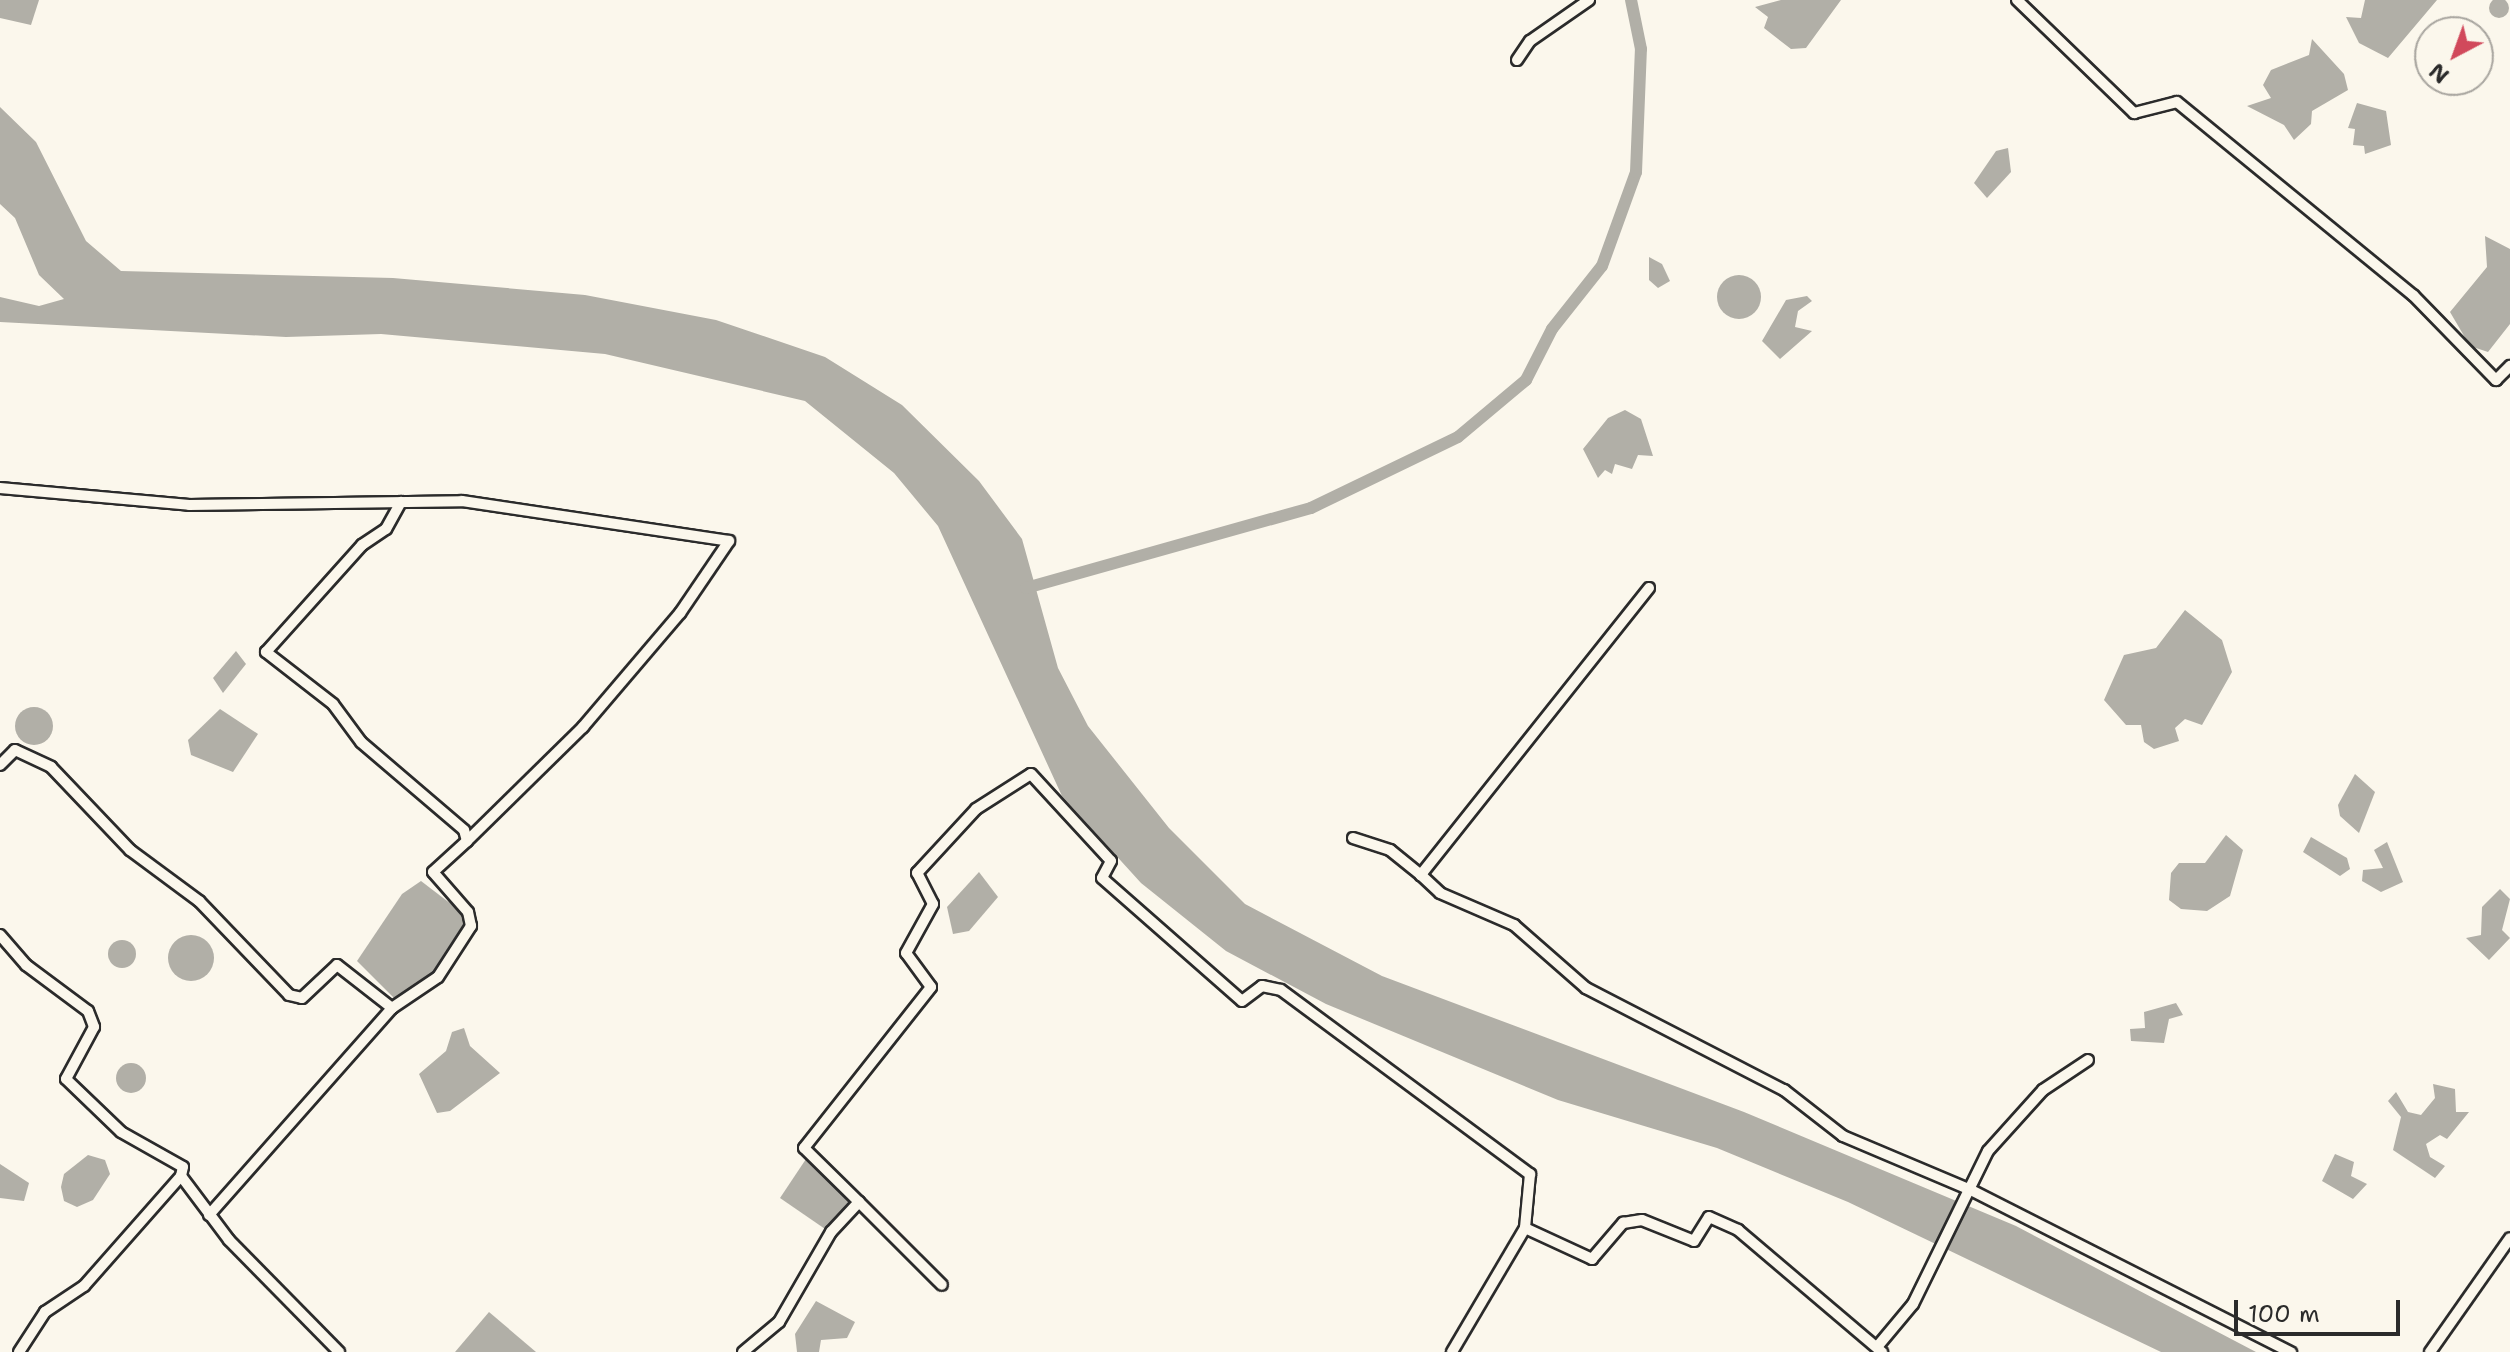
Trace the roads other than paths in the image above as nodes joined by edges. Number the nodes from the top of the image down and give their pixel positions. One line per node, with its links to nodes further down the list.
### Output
1 (1589, 0): 3 (street)
2 (2017, 0): 4 (street)
3 (1517, 60)
4 (2510, 366)
5 (0, 488): 6 (street)
6 (401, 502): 10 (street); 10 (street)
7 (1649, 588): 11 (street)
8 (0, 765): 13 (street)
9 (1353, 838): 11 (street)
10 (467, 841): 13 (street)
11 (1421, 875): 16 (street)
12 (0, 935): 15 (street)
13 (392, 1008): 18 (street)
14 (2088, 1060): 16 (street)
15 (181, 1176): 18 (street); 23 (street)
16 (1969, 1193): 22 (street); 27 (street)
17 (859, 1202): 19 (street); 21 (street); 25 (street)
18 (209, 1215): 24 (street)
19 (1525, 1228): 22 (street); 26 (street)
20 (2510, 1238): 28 (street)
21 (942, 1285)
22 (1880, 1350)
23 (19, 1352)
24 (339, 1352)
25 (743, 1352)
26 (1452, 1352)
27 (2291, 1352)
28 (2430, 1352)

